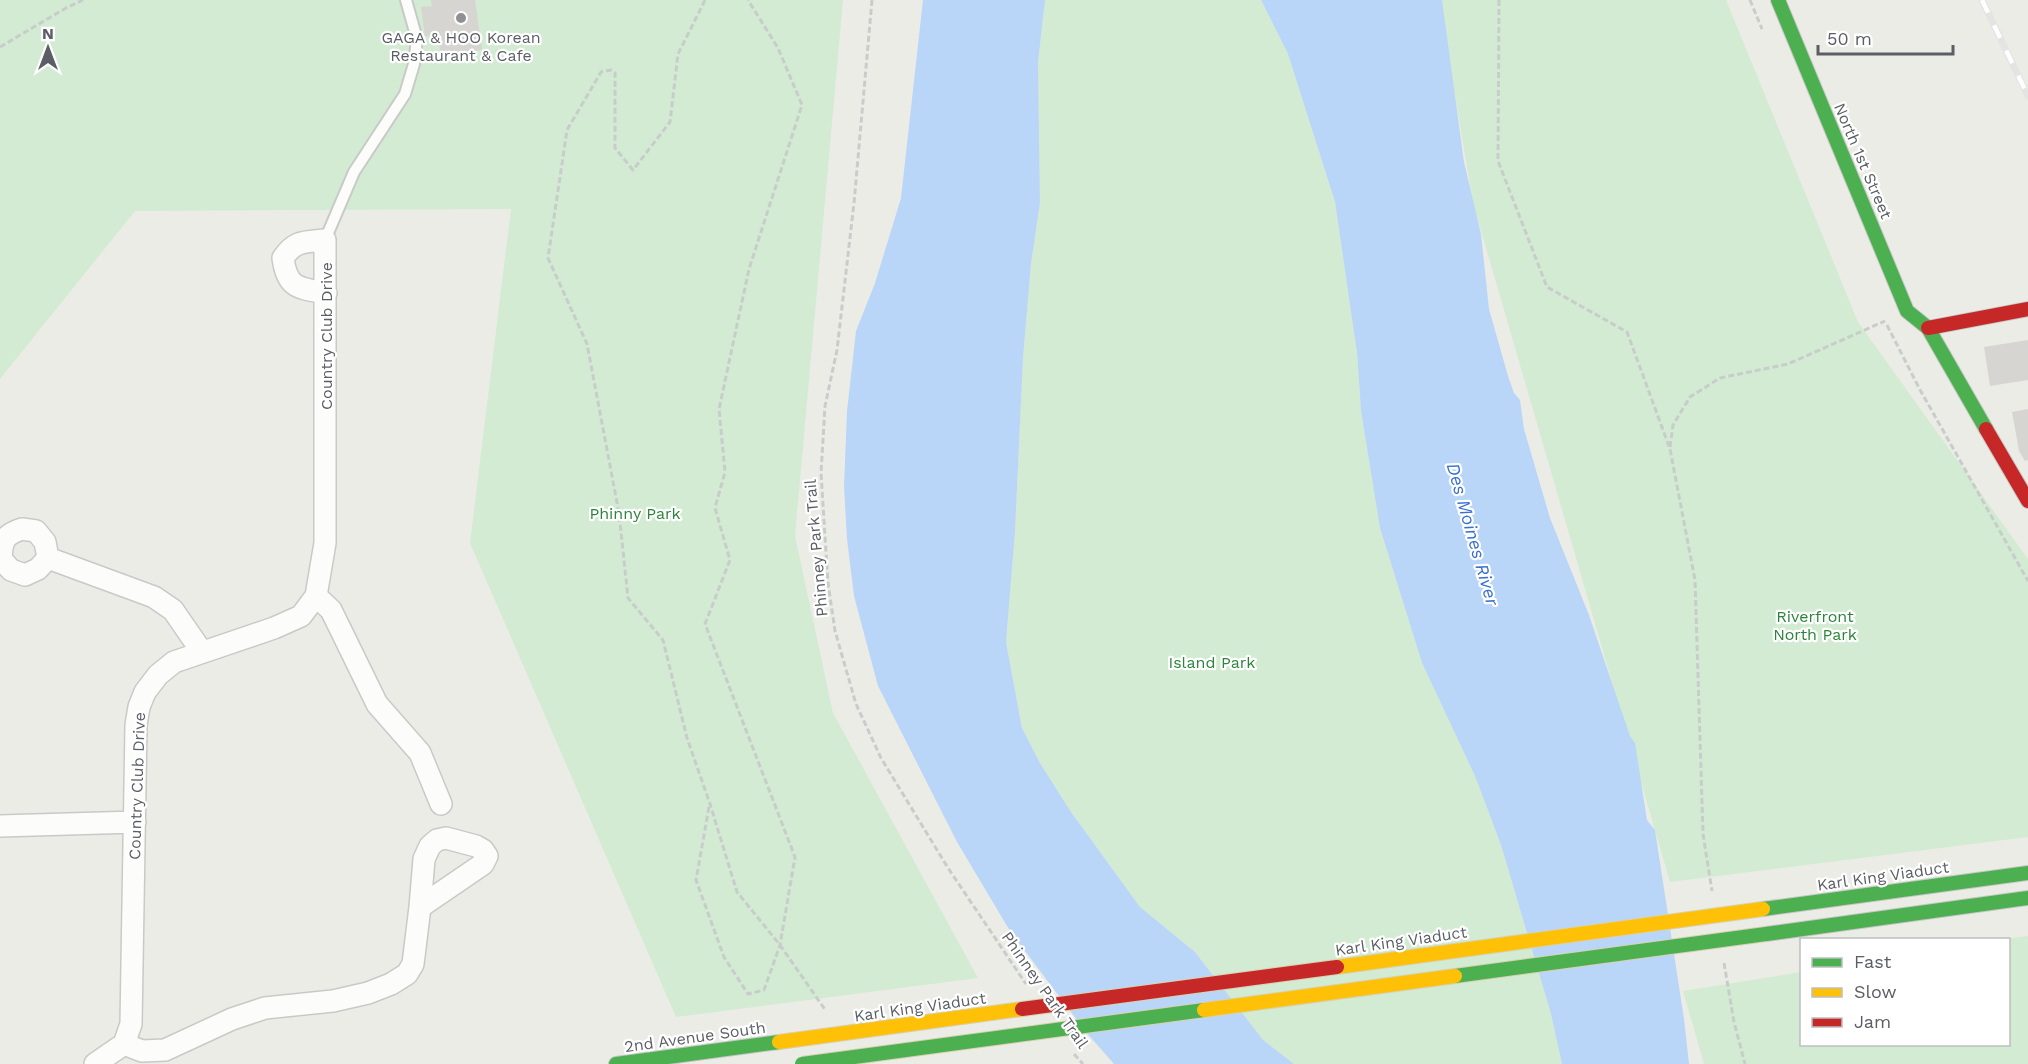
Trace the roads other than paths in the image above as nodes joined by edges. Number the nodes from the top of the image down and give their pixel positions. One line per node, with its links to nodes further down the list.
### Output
1 (406, 0): 3 (lane)
2 (1778, 0): 6 (main road, North 1st Street)
3 (325, 240): 4 (street, Country Club Drive); 4 (street)
4 (326, 293): 9 (street, Country Club Drive)
5 (2028, 309): 6 (main road)
6 (1928, 328): 7 (main road, North 1st Street)
7 (2028, 501)
8 (48, 558): 10 (street)
9 (316, 596): 10 (street, Country Club Drive); 11 (street)
10 (201, 652): 12 (street, Country Club Drive)
11 (441, 804)
12 (135, 822): 13 (street); 18 (street, Country Club Drive)
13 (0, 826)
14 (2028, 873): 17 (main road, Karl King Viaduct, bridge)
15 (2028, 898): 21 (main road, bridge)
16 (420, 907): 18 (street)
17 (779, 1042): 20 (main road, 2nd Avenue South)
18 (124, 1044): 19 (street)
19 (95, 1064)
20 (616, 1064)
21 (802, 1064)

